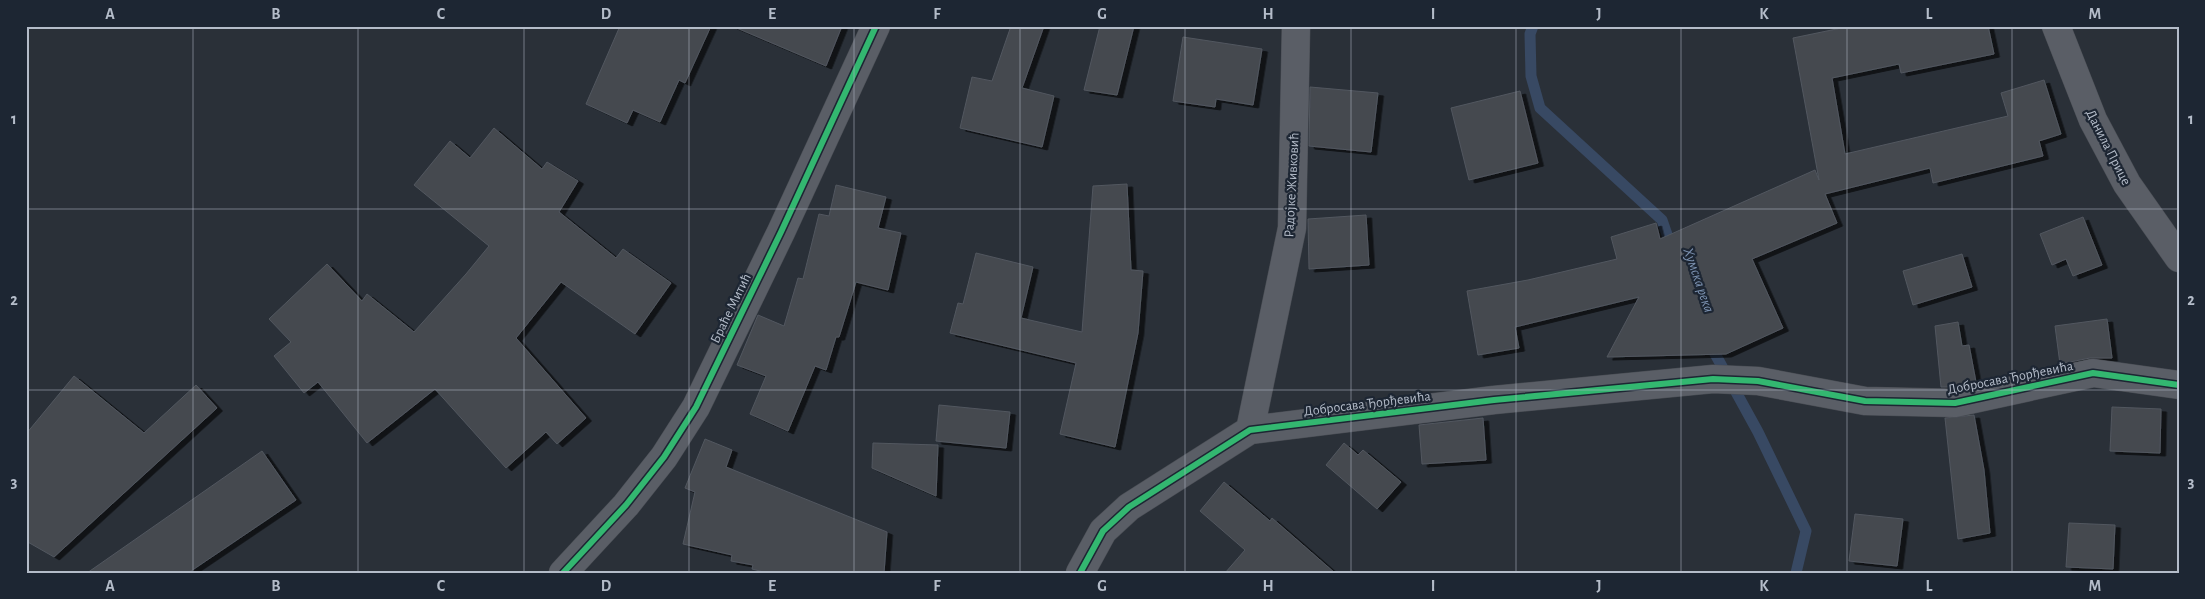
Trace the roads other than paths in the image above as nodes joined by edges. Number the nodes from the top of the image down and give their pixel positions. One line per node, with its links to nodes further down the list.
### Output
1 (876, 26): 7 (street, Браће Митић)
2 (1296, 26): 6 (street, Радојке Живковић)
3 (2056, 26): 4 (street, Данила Прице)
4 (2179, 258)
5 (2179, 385): 6 (street, Добросава Ђорђевића)
6 (1250, 430): 8 (street, Добросава Ђорђевића)
7 (563, 573)
8 (1080, 573)

